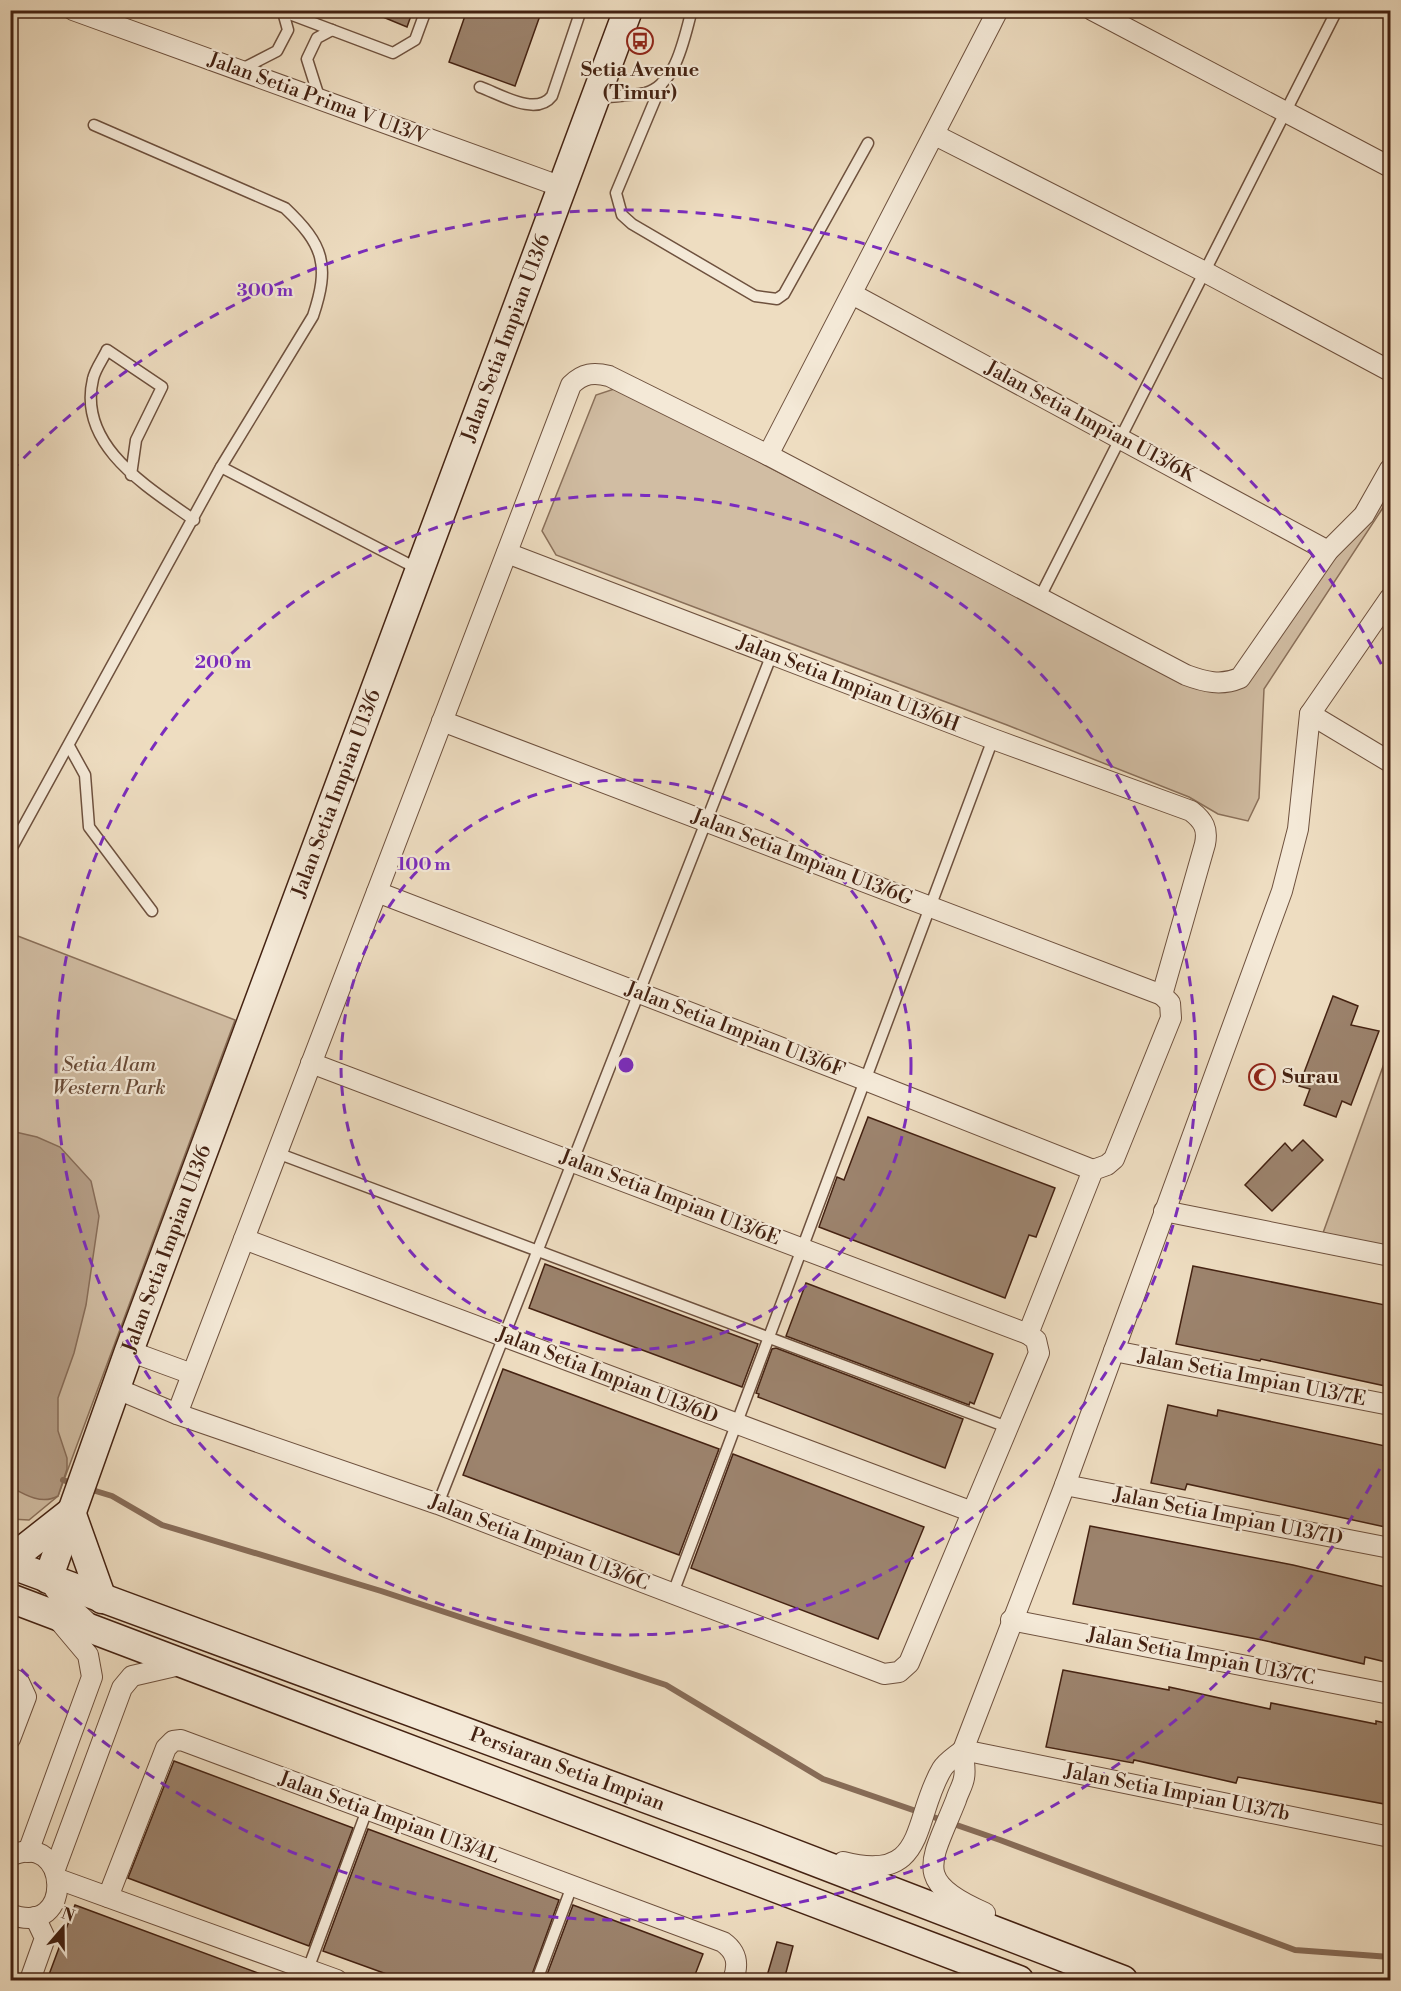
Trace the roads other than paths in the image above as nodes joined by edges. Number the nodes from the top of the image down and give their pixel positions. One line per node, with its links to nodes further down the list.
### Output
1 (73, 10): 11 (street, Jalan Setia Prima V U13/V)
2 (426, 10): 10 (lane)
3 (581, 10): 13 (lane)
4 (628, 10): 14 (street, Jalan Setia Impian U13/6)
5 (692, 10): 12 (lane)
6 (998, 10): 18 (street)
7 (1092, 10): 16 (street)
8 (1337, 10): 16 (lane)
9 (281, 11): 10 (lane); 11 (lane)
10 (332, 30): 15 (lane)
11 (240, 70): 15 (street, Jalan Setia Prima V U13/V)
12 (662, 83): 14 (lane); 19 (lane)
13 (480, 87)
14 (595, 98): 21 (street, Jalan Setia Impian U13/6)
15 (320, 99): 21 (street, Jalan Setia Prima V U13/V)
16 (1285, 112): 20 (street); 22 (lane)
17 (94, 125): 27 (lane)
18 (935, 135): 22 (street); 23 (street)
19 (868, 143)
20 (1390, 167)
21 (562, 187): 33 (street, Jalan Setia Impian U13/6)
22 (1204, 272): 24 (street); 25 (lane)
23 (852, 294): 25 (street, Jalan Setia Impian U13/6K); 26 (street)
24 (1390, 370)
25 (1119, 438): 31 (street, Jalan Setia Impian U13/6K); 34 (lane)
26 (768, 455): 32 (street); 34 (street)
27 (221, 467): 30 (lane); 33 (lane)
28 (1390, 469): 31 (street)
29 (131, 475): 29 (lane); 30 (lane)
30 (194, 520): 40 (lane)
31 (1328, 551): 34 (street)
32 (507, 553): 36 (street, Jalan Setia Impian U13/6H); 38 (street)
33 (420, 569): 62 (street, Jalan Setia Impian U13/6)
34 (1040, 597)
35 (1390, 598): 37 (street)
36 (772, 654): 39 (street, Jalan Setia Impian U13/6H); 42 (lane)
37 (1310, 714): 41 (street); 54 (street)
38 (442, 721): 42 (street, Jalan Setia Impian U13/6G); 44 (street)
39 (993, 739): 45 (lane); 48 (street, Jalan Setia Impian U13/6H)
40 (69, 746): 43 (lane); 46 (lane)
41 (1390, 762)
42 (706, 822): 45 (street, Jalan Setia Impian U13/6G); 47 (lane)
43 (10, 851)
44 (377, 892): 47 (street, Jalan Setia Impian U13/6F); 49 (street)
45 (930, 907): 48 (street, Jalan Setia Impian U13/6G); 50 (lane)
46 (152, 911)
47 (639, 993): 50 (street, Jalan Setia Impian U13/6F); 52 (lane)
48 (1162, 995): 53 (street)
49 (311, 1063): 51 (street); 52 (street, Jalan Setia Impian U13/6E)
50 (865, 1080): 53 (street, Jalan Setia Impian U13/6F); 56 (lane)
51 (277, 1153): 55 (street); 57 (lane)
52 (573, 1161): 56 (street, Jalan Setia Impian U13/6E); 57 (lane)
53 (1093, 1170): 59 (street)
54 (1164, 1210): 58 (street); 63 (street)
55 (244, 1239): 60 (street, Jalan Setia Impian U13/6D); 64 (street)
56 (802, 1249): 59 (street, Jalan Setia Impian U13/6E); 61 (lane)
57 (538, 1251): 60 (lane); 61 (lane)
58 (1390, 1256)
59 (1028, 1334): 69 (street)
60 (504, 1337): 68 (street, Jalan Setia Impian U13/6D); 71 (lane)
61 (769, 1338): 68 (lane); 69 (lane)
62 (129, 1351): 64 (street); 65 (street, Jalan Setia Impian U13/6)
63 (1114, 1351): 66 (street, Jalan Setia Impian U13/7E); 70 (street)
64 (192, 1374): 67 (street)
65 (115, 1388): 67 (street, Jalan Setia Impian U13/6C); 72 (street, Jalan Setia Impian U13/6)
66 (1390, 1405)
67 (177, 1414): 71 (street, Jalan Setia Impian U13/6C)
68 (736, 1424): 73 (street, Jalan Setia Impian U13/6D); 77 (lane)
69 (1007, 1427): 73 (street)
70 (1065, 1485): 74 (street, Jalan Setia Impian U13/7D); 81 (street)
71 (438, 1504): 77 (street, Jalan Setia Impian U13/6C)
72 (73, 1508): 75 (street); 76 (street, Jalan Setia Impian U13/6); 79 (street)
73 (970, 1511): 77 (street, Jalan Setia Impian U13/6C)
74 (1390, 1548)
75 (10, 1562): 76 (street, Persiaran Setia Impian)
76 (48, 1579): 79 (street, Persiaran Setia Impian); 82 (street)
77 (673, 1593)
78 (10, 1598): 80 (street, Persiaran Setia Impian)
79 (102, 1599): 92 (street, Persiaran Setia Impian)
80 (53, 1614): 82 (street, Persiaran Setia Impian); 88 (street)
81 (1011, 1620): 85 (street, Jalan Setia Impian U13/7C); 87 (street)
82 (98, 1630): 83 (street, Persiaran Setia Impian)
83 (187, 1664): 89 (street); 106 (street, Persiaran Setia Impian)
84 (10, 1677): 86 (street)
85 (1390, 1694)
86 (10, 1739)
87 (963, 1750): 91 (street, Jalan Setia Impian U13/7b); 92 (street); 99 (street)
88 (48, 1797): 89 (street); 93 (street)
89 (76, 1808): 94 (street)
90 (367, 1810): 95 (street, Jalan Setia Impian U13/4L); 96 (street, Jalan Setia Impian U13/4L); 101 (lane)
91 (1390, 1837)
92 (756, 1839): 99 (street, Persiaran Setia Impian)
93 (20, 1854): 94 (street)
94 (57, 1874): 96 (street); 98 (street)
95 (572, 1886): 104 (lane); 105 (street, Jalan Setia Impian U13/4L)
96 (108, 1897): 101 (street)
97 (10, 1914): 98 (street)
98 (35, 1917): 102 (street)
99 (1046, 1951): 100 (street, Persiaran Setia Impian)
100 (1070, 1971): 107 (street, Persiaran Setia Impian)
101 (306, 1975): 103 (street)
102 (30, 1980)
103 (337, 1980)
104 (537, 1980)
105 (733, 1980)
106 (1020, 1980)
107 (1123, 1980)

